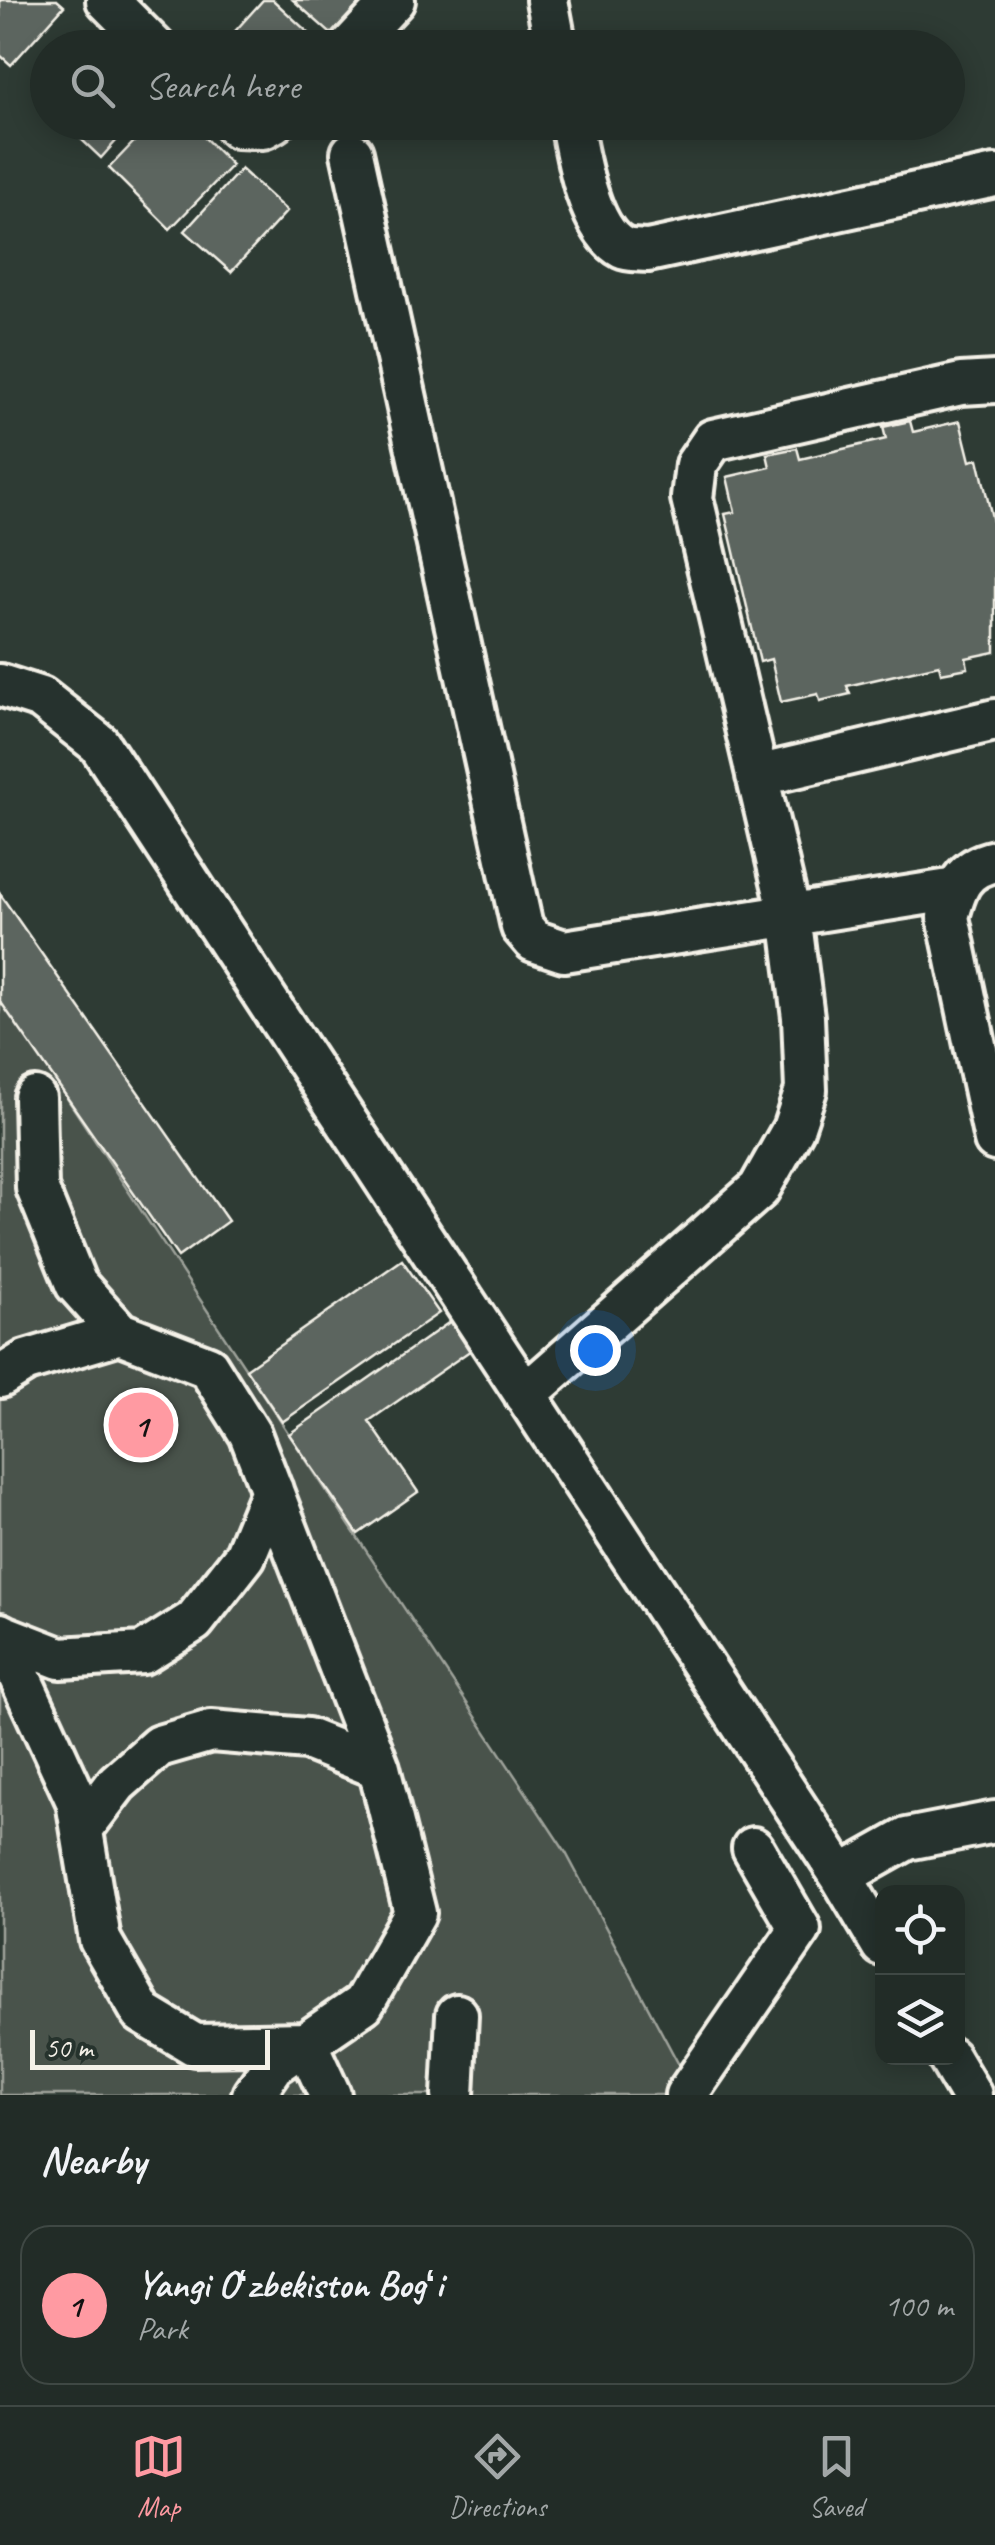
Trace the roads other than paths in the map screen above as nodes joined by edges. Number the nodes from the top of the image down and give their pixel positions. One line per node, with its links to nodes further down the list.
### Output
1 (107, 0): 4 (street)
2 (394, 0): 5 (street)
3 (547, 0): 6 (street)
4 (137, 30)
5 (366, 30)
6 (553, 30)
7 (574, 140): 9 (street)
8 (352, 153): 16 (street)
9 (995, 176)
10 (995, 382): 13 (street)
11 (0, 684): 21 (street)
12 (995, 720): 13 (street)
13 (757, 776): 16 (street)
14 (995, 860): 15 (street)
15 (956, 889): 16 (street); 18 (street)
16 (790, 915): 21 (street)
17 (35, 1098): 19 (street)
18 (995, 1140)
19 (120, 1332): 20 (street); 22 (street)
20 (0, 1377)
21 (525, 1395): 28 (street)
22 (272, 1490): 23 (street); 24 (street)
23 (0, 1634): 26 (street)
24 (379, 1768): 26 (street); 31 (street)
25 (995, 1822): 28 (street)
26 (82, 1829): 31 (street)
27 (752, 1848): 36 (street)
28 (842, 1876): 29 (street)
29 (875, 1933)
30 (457, 2014): 33 (street)
31 (306, 2043): 34 (street); 35 (street)
32 (953, 2065): 37 (street)
33 (445, 2090)
34 (253, 2095)
35 (330, 2095)
36 (686, 2095)
37 (972, 2095)

